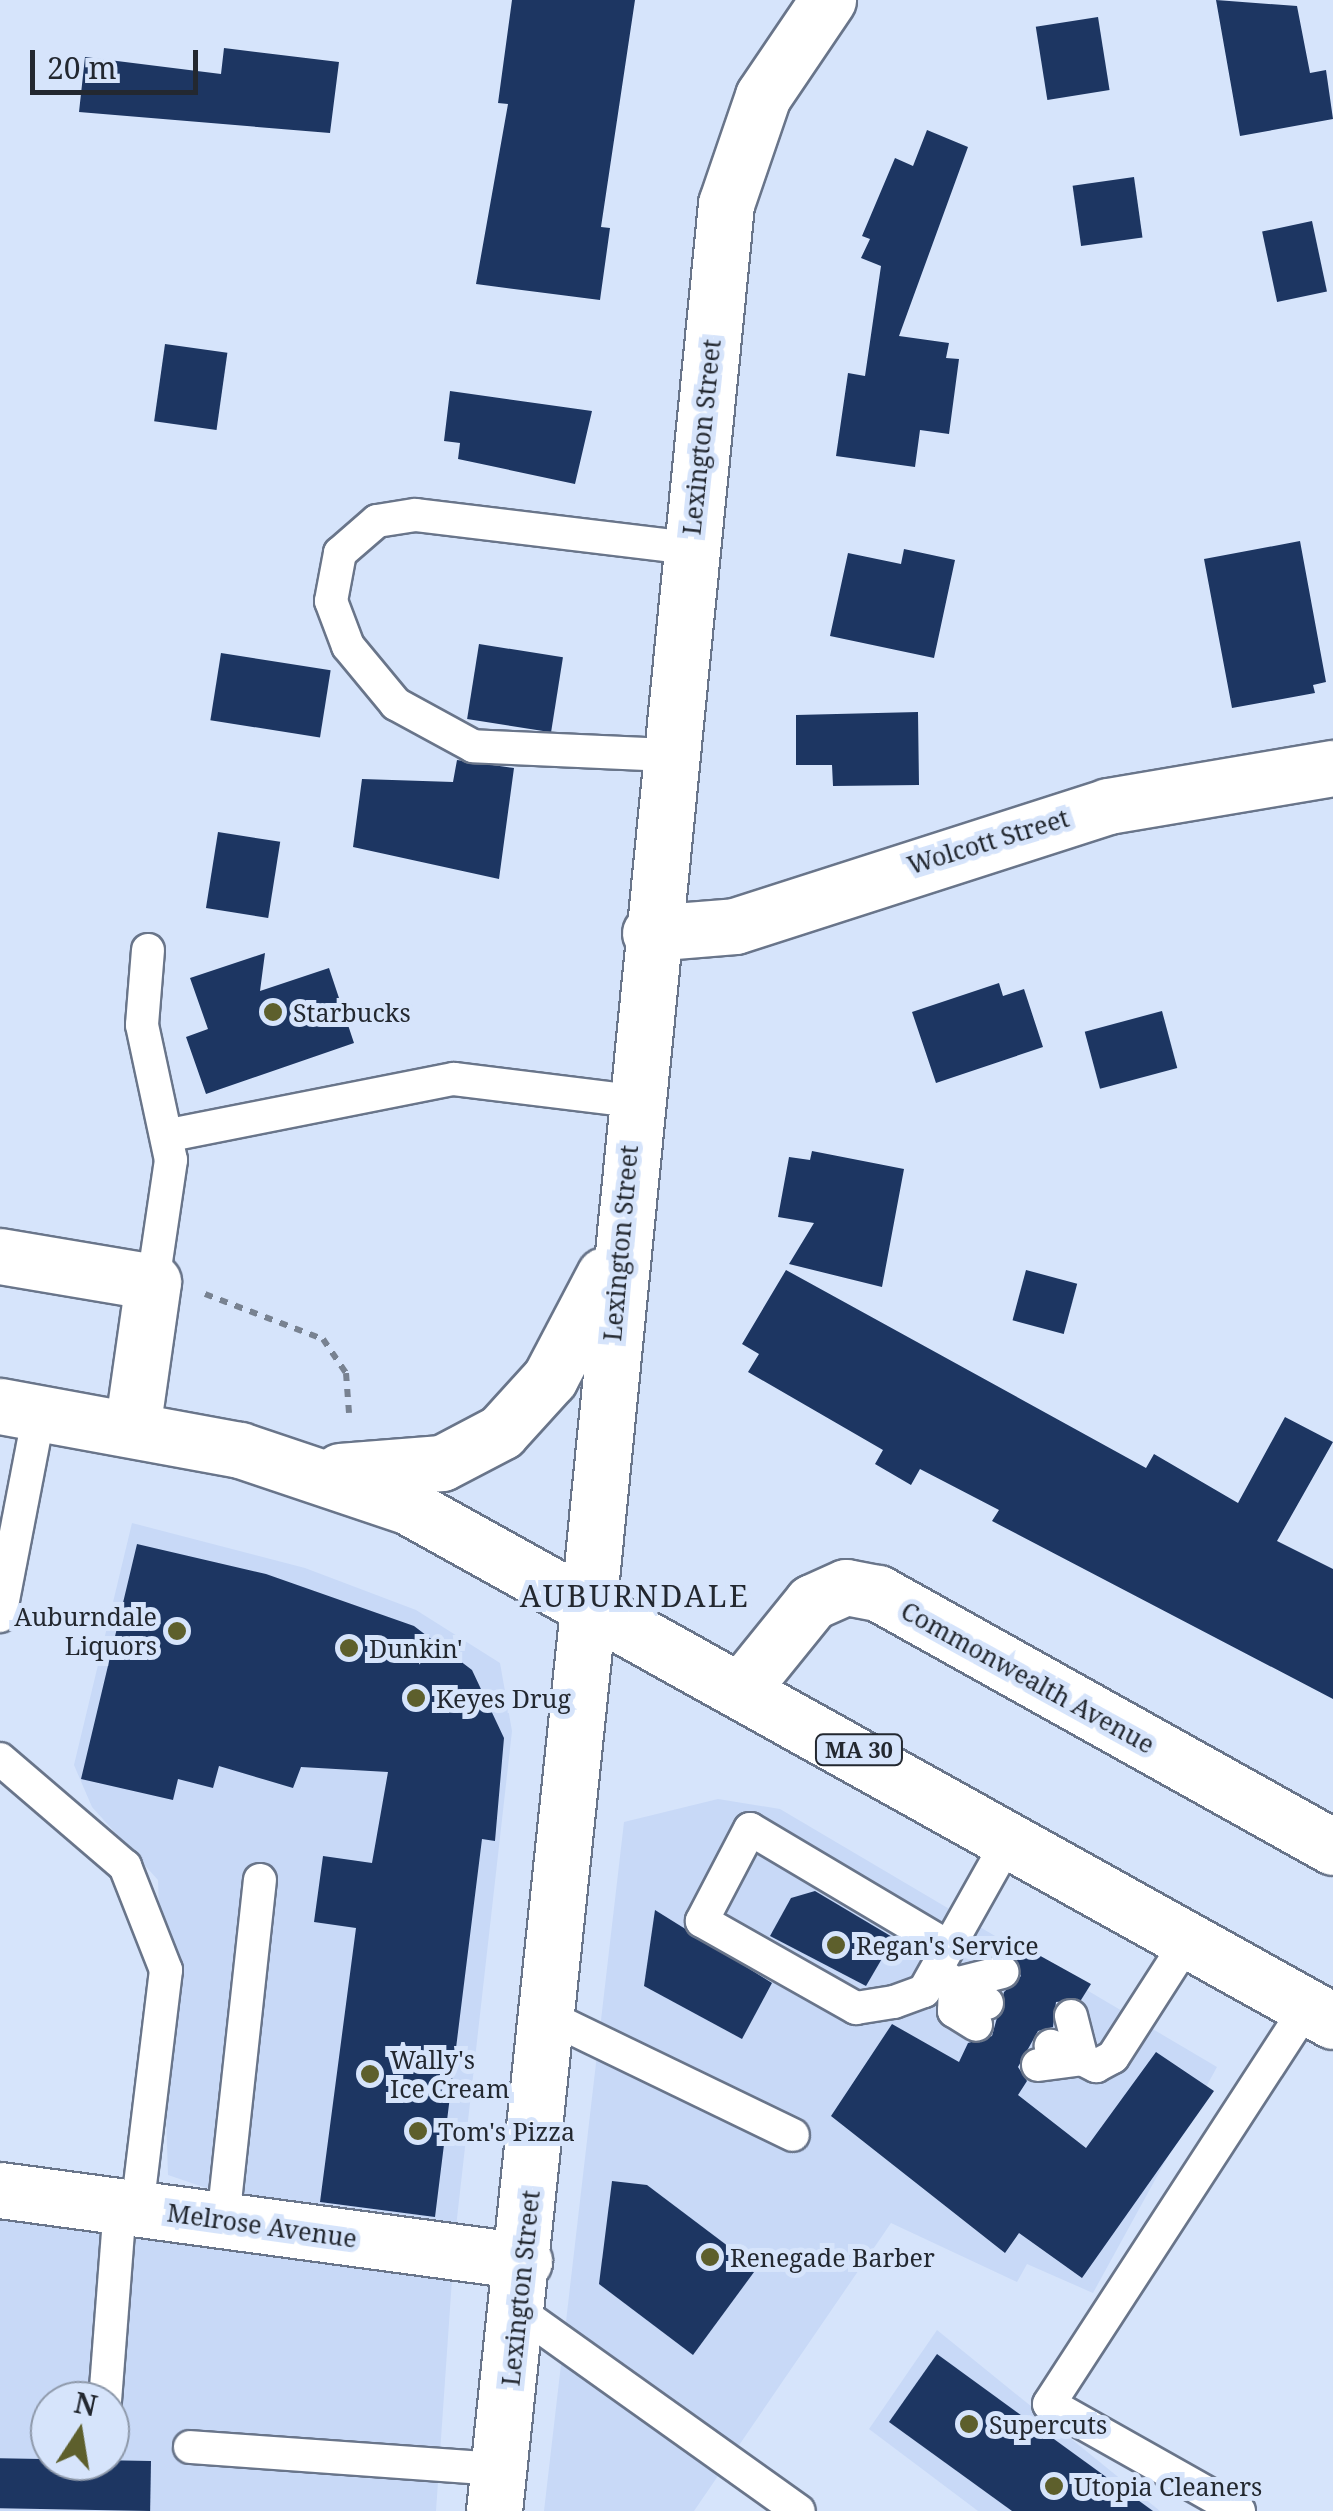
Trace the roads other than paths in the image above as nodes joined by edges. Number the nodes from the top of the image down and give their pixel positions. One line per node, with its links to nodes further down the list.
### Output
1 (828, 0): 2 (main road, Lexington Street)
2 (689, 548): 3 (main road, Lexington Street); 3 (lane)
3 (668, 755): 5 (main road, Lexington Street)
4 (1333, 768): 5 (main road, Wolcott Street)
5 (650, 933): 7 (main road, Lexington Street)
6 (148, 950): 8 (lane)
7 (634, 1101): 8 (lane); 9 (main road, Lexington Street)
8 (170, 1135): 11 (lane)
9 (618, 1240): 14 (main road); 15 (main road, Lexington Street)
10 (0, 1256): 11 (main road)
11 (153, 1282): 13 (main road)
12 (20, 1409): 13 (main road, MA 30); 16 (lane)
13 (132, 1429): 14 (main road, MA 30)
14 (288, 1463): 15 (main road, MA 30)
15 (589, 1599): 17 (main road, MA 30); 27 (main road, Lexington Street)
16 (0, 1616)
17 (744, 1686): 19 (main road, MA 30); 20 (main road, Commonwealth Avenue)
18 (0, 1758): 33 (lane)
19 (1011, 1836): 22 (main road, MA 30); 23 (lane)
20 (1333, 1848)
21 (260, 1880): 34 (lane)
22 (1190, 1937): 25 (main road, MA 30); 30 (lane)
23 (946, 1967): 23 (lane); 24 (lane); 26 (lane)
24 (1002, 1972)
25 (1320, 2013): 40 (lane)
26 (982, 2014)
27 (548, 2016): 31 (lane); 35 (main road, Lexington Street)
28 (1071, 2016): 30 (lane)
29 (1045, 2055): 30 (lane)
30 (1082, 2060)
31 (793, 2135)
32 (0, 2190): 33 (main road, Melrose Avenue)
33 (128, 2207): 34 (main road, Melrose Avenue); 36 (lane)
34 (222, 2220): 35 (main road, Melrose Avenue)
35 (521, 2285): 38 (main road, Lexington Street); 39 (lane)
36 (107, 2381)
37 (190, 2447): 38 (lane)
38 (497, 2490)
39 (799, 2511)
40 (1238, 2511)

